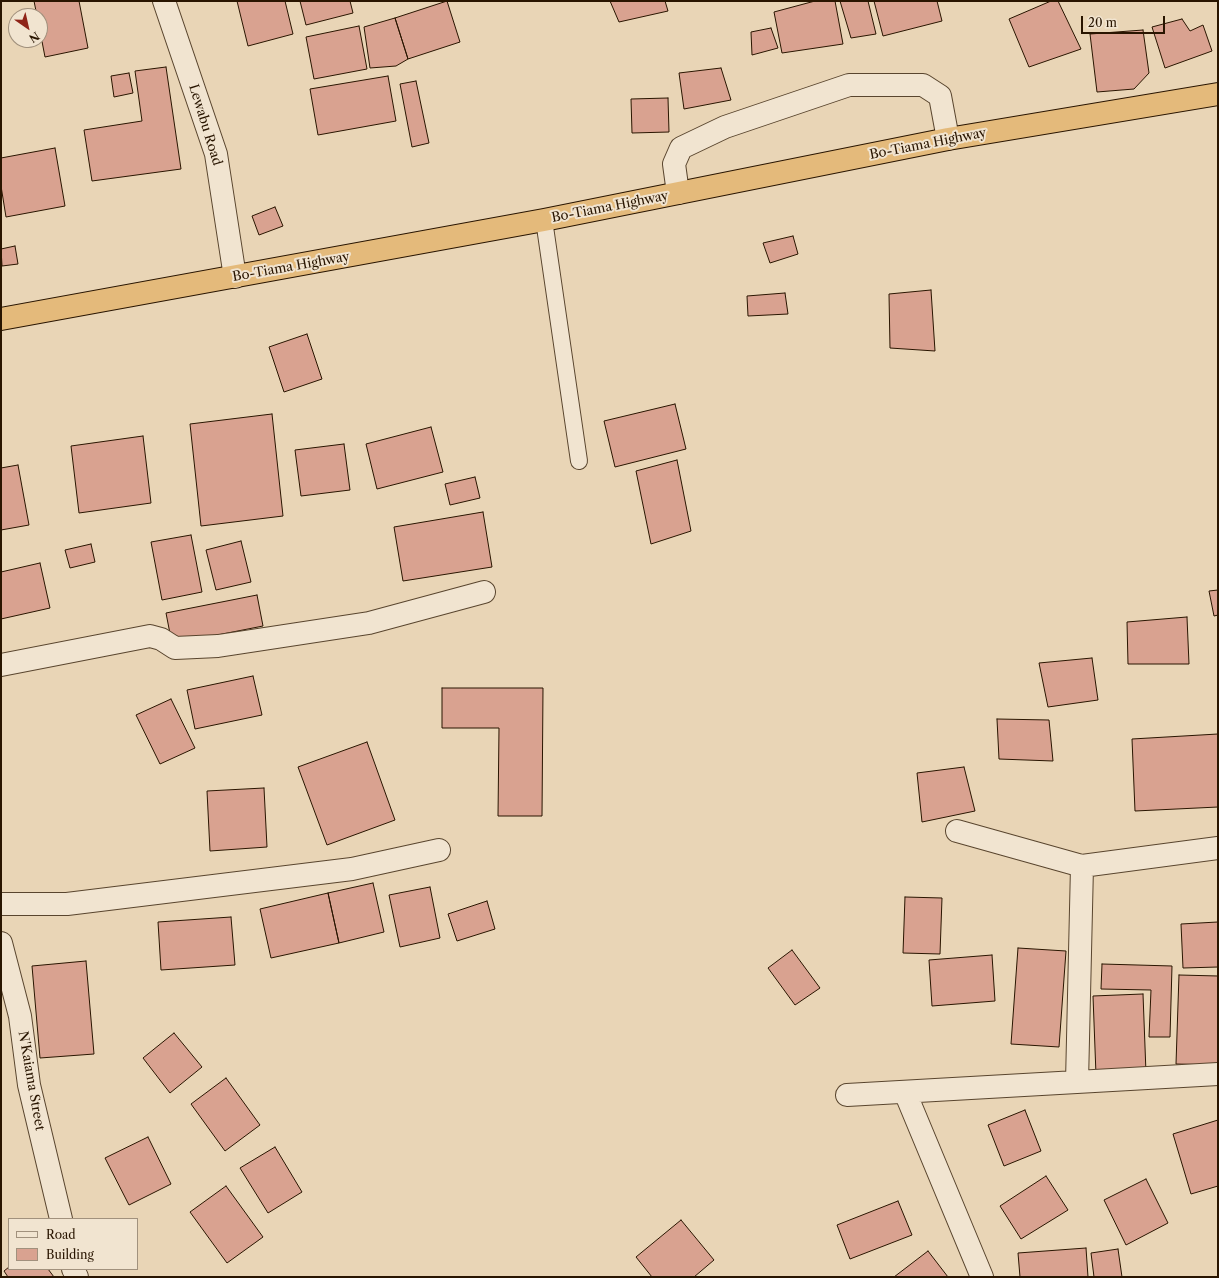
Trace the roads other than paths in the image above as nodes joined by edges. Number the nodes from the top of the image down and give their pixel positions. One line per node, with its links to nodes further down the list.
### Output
1 (164, 1): 6 (street, Lewabu Road)
2 (1218, 94): 3 (highway, Bo-Tiama Highway)
3 (948, 140): 4 (highway, Bo-Tiama Highway); 4 (street)
4 (678, 193): 5 (highway, Bo-Tiama Highway)
5 (544, 220): 6 (highway, Bo-Tiama Highway); 8 (lane)
6 (235, 277): 7 (highway, Bo-Tiama Highway)
7 (1, 319)
8 (579, 462)
9 (484, 592): 10 (street)
10 (1, 665)
11 (957, 831): 14 (street)
12 (1218, 848): 14 (street)
13 (439, 850): 15 (street)
14 (1082, 866): 18 (street)
15 (1, 904)
16 (1, 942): 21 (street, N'Kaiama Street)
17 (1218, 1074): 18 (street)
18 (1077, 1082): 19 (street)
19 (905, 1092): 20 (street); 22 (street)
20 (847, 1094)
21 (61, 1218)
22 (982, 1277)

